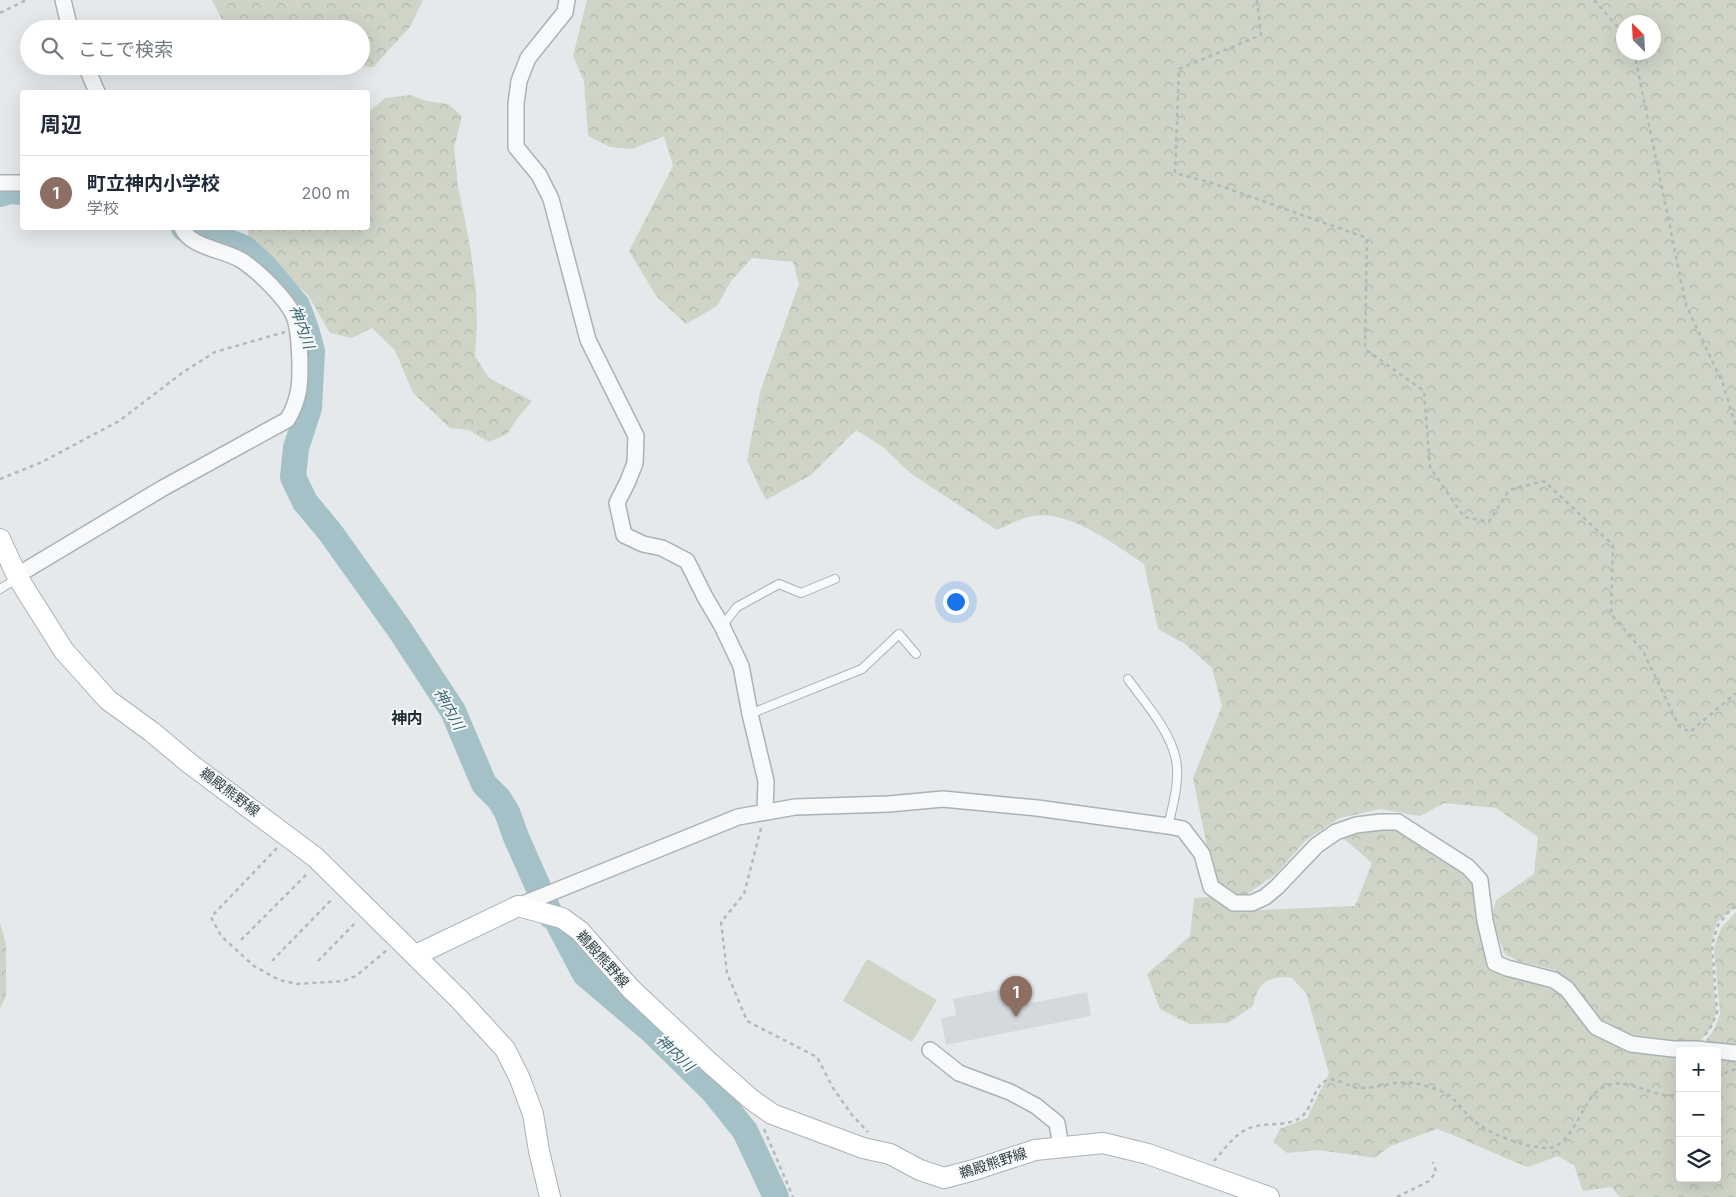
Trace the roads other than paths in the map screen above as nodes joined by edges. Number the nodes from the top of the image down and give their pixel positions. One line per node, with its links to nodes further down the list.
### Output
1 (63, 0): 3 (street)
2 (568, 0): 13 (street)
3 (68, 20)
4 (90, 75): 5 (street)
5 (96, 90)
6 (0, 183): 7 (street)
7 (20, 183)
8 (183, 230): 10 (street)
9 (0, 539): 10 (main road, 鵜殿熊野線)
10 (18, 578): 12 (lane); 20 (main road, 鵜殿熊野線)
11 (835, 579): 13 (lane)
12 (0, 589)
13 (722, 626): 16 (street)
14 (916, 654): 16 (lane)
15 (1128, 679): 18 (lane)
16 (750, 714): 17 (street)
17 (765, 811): 18 (street); 19 (street)
18 (1168, 826): 22 (street)
19 (518, 906): 20 (main road); 25 (main road, 鵜殿熊野線)
20 (416, 955): 26 (main road, 鵜殿熊野線)
21 (930, 1050): 25 (street)
22 (1676, 1050)
23 (1721, 1052): 24 (street)
24 (1736, 1053)
25 (1061, 1147): 27 (main road, 鵜殿熊野線)
26 (550, 1197)
27 (1269, 1197)

